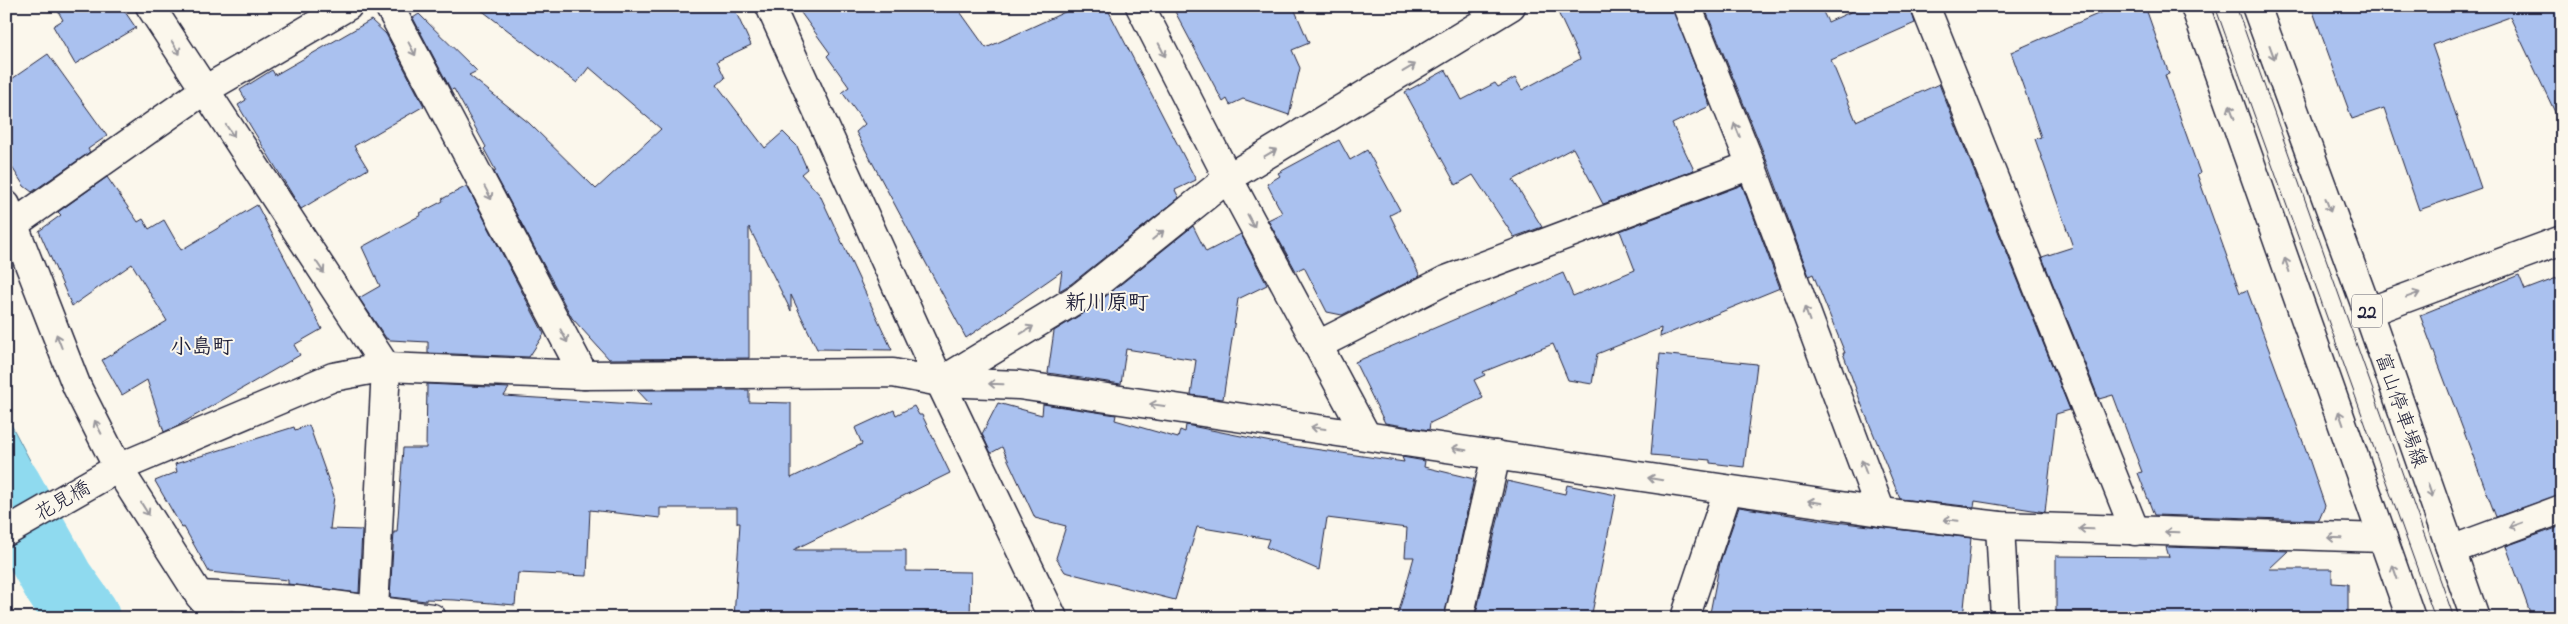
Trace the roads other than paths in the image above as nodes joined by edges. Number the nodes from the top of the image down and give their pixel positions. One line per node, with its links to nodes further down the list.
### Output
1 (150, 6): 11 (street, one-way to 11)
2 (348, 6): 11 (street)
3 (389, 6): 19 (street, one-way to 19)
4 (770, 6): 20 (street)
5 (1140, 6): 13 (street, one-way to 13)
6 (1511, 6): 13 (street, one-way to 6)
7 (1687, 6): 12 (street, one-way to 7)
8 (1925, 6): 28 (street)
9 (2195, 6): 30 (street, one-way to 9)
10 (2256, 6): 16 (street, 富山停車場線 / 22, one-way to 16)
11 (203, 91): 14 (street); 18 (street, one-way to 18)
12 (1751, 164): 17 (street); 26 (street, one-way to 12)
13 (1228, 178): 17 (street, one-way to 17); 20 (street, one-way to 13)
14 (10, 214): 23 (street, one-way to 14)
15 (2562, 240): 16 (street, one-way to 15)
16 (2368, 312): 31 (street, 富山停車場線 / 22, one-way to 31)
17 (1318, 345): 21 (street)
18 (386, 367): 19 (street, 花見橋); 23 (street, 花見橋); 33 (street)
19 (584, 375): 20 (street, 花見橋)
20 (940, 382): 21 (street, 花見橋, one-way to 20); 36 (street)
21 (1366, 435): 22 (street, 花見橋, one-way to 21)
22 (1496, 455): 24 (street, 花見橋, one-way to 22); 37 (street)
23 (118, 468): 29 (street, 花見橋); 32 (street, one-way to 32)
24 (1728, 490): 26 (street, 花見橋, one-way to 24); 38 (street)
25 (2562, 509): 31 (street, one-way to 31)
26 (1881, 512): 27 (street, 花見橋, one-way to 26)
27 (2000, 526): 28 (street, 花見橋, one-way to 27); 39 (street)
28 (2135, 531): 30 (street, 花見橋, one-way to 28)
29 (6, 532)
30 (2384, 538): 40 (street, one-way to 30)
31 (2451, 550): 41 (street, 富山停車場線 / 22)
32 (199, 595): 33 (street); 34 (street)
33 (374, 610): 35 (street)
34 (218, 618)
35 (432, 618)
36 (1053, 618)
37 (1459, 618)
38 (1685, 618)
39 (2005, 618)
40 (2411, 618)
41 (2475, 618)

